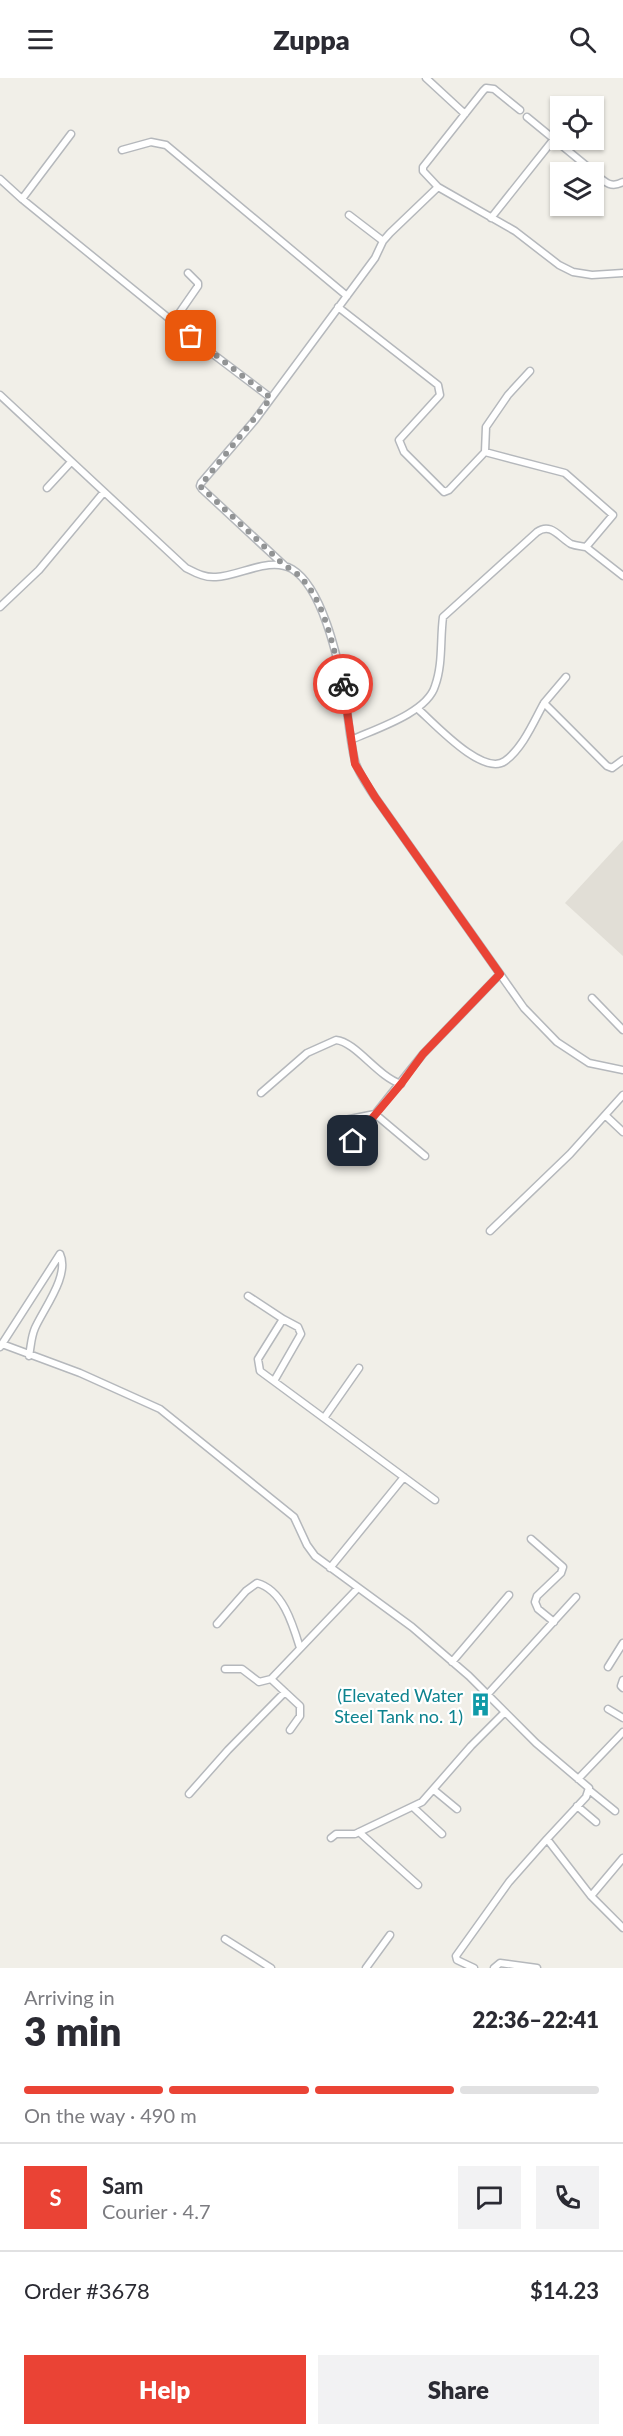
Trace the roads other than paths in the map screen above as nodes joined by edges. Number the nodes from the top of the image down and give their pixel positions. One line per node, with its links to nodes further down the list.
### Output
1 (426, 78): 3 (street)
2 (520, 111): 3 (street)
3 (465, 114): 14 (street)
4 (527, 117): 6 (street)
5 (71, 134): 15 (street)
6 (550, 137)
7 (550, 144): 17 (street)
8 (122, 150): 21 (street)
9 (565, 150): 10 (street)
10 (580, 162)
11 (0, 179): 15 (street)
12 (604, 181): 13 (street)
13 (623, 182)
14 (438, 187): 17 (street); 18 (street)
15 (22, 199): 23 (street)
16 (349, 215): 18 (street)
17 (491, 218): 20 (street)
18 (382, 241): 21 (street)
19 (188, 273): 23 (street)
20 (623, 273)
21 (347, 296): 22 (street)
22 (338, 307): 26 (street); 27 (street)
23 (173, 322): 26 (street)
24 (530, 371): 27 (street)
25 (0, 395): 28 (street)
26 (271, 398): 34 (street)
27 (485, 452): 32 (street)
28 (71, 462): 29 (street); 30 (street)
29 (47, 489)
30 (104, 492): 34 (street); 36 (street)
31 (623, 513): 32 (street)
32 (613, 515): 33 (street)
33 (586, 547): 35 (street); 39 (street)
34 (285, 566): 40 (street)
35 (623, 576)
36 (0, 607)
37 (566, 677): 38 (street)
38 (544, 703): 39 (street); 41 (street)
39 (418, 709): 40 (street)
40 (351, 740): 42 (street)
41 (623, 760)
42 (500, 974): 45 (street); 46 (street)
43 (592, 998): 44 (street)
44 (623, 1030)
45 (623, 1070)
46 (401, 1084): 47 (street); 49 (street)
47 (261, 1093)
48 (623, 1095): 50 (street)
49 (375, 1114): 51 (street); 53 (street); 54 (street)
50 (605, 1115): 52 (street); 55 (street)
51 (340, 1121)
52 (623, 1132)
53 (353, 1141)
54 (425, 1156)
55 (490, 1231)
56 (248, 1296): 57 (street)
57 (283, 1318): 61 (street); 61 (street)
58 (1, 1345): 59 (street); 59 (street)
59 (29, 1356): 66 (street)
60 (359, 1368): 62 (street)
61 (274, 1382): 62 (street)
62 (324, 1418): 63 (street)
63 (404, 1476): 64 (street); 66 (street)
64 (435, 1500)
65 (531, 1539): 70 (street)
66 (330, 1568): 67 (street)
67 (358, 1588): 73 (street); 74 (street)
68 (509, 1595): 74 (street)
69 (576, 1597): 70 (street)
70 (554, 1622): 81 (street)
71 (217, 1624): 73 (street)
72 (623, 1643): 75 (street)
73 (300, 1647): 77 (street)
74 (452, 1662): 81 (street)
75 (608, 1667)
76 (225, 1670): 77 (street)
77 (271, 1679): 80 (street)
78 (623, 1680): 79 (street)
79 (623, 1688)
80 (285, 1692): 85 (street); 90 (street)
81 (487, 1695): 83 (street)
82 (608, 1709): 84 (street)
83 (505, 1712): 87 (street); 88 (street)
84 (623, 1718)
85 (290, 1730)
86 (623, 1732): 87 (street)
87 (578, 1779): 89 (street)
88 (434, 1790): 92 (street); 93 (street)
89 (589, 1790): 91 (street); 94 (street)
90 (189, 1794)
91 (577, 1806): 95 (street); 99 (street)
92 (414, 1808): 96 (street); 97 (street)
93 (457, 1809)
94 (615, 1811)
95 (596, 1822)
96 (359, 1832): 98 (street); 101 (street)
97 (442, 1834)
98 (331, 1838)
99 (547, 1839): 102 (street); 108 (street)
100 (623, 1858): 102 (street)
101 (418, 1885)
102 (591, 1896): 103 (street)
103 (623, 1928)
104 (390, 1935): 107 (street)
105 (225, 1939): 106 (street)
106 (271, 1968)
107 (366, 1968)
108 (474, 1968)
109 (494, 1968): 110 (street)
110 (537, 1968)

